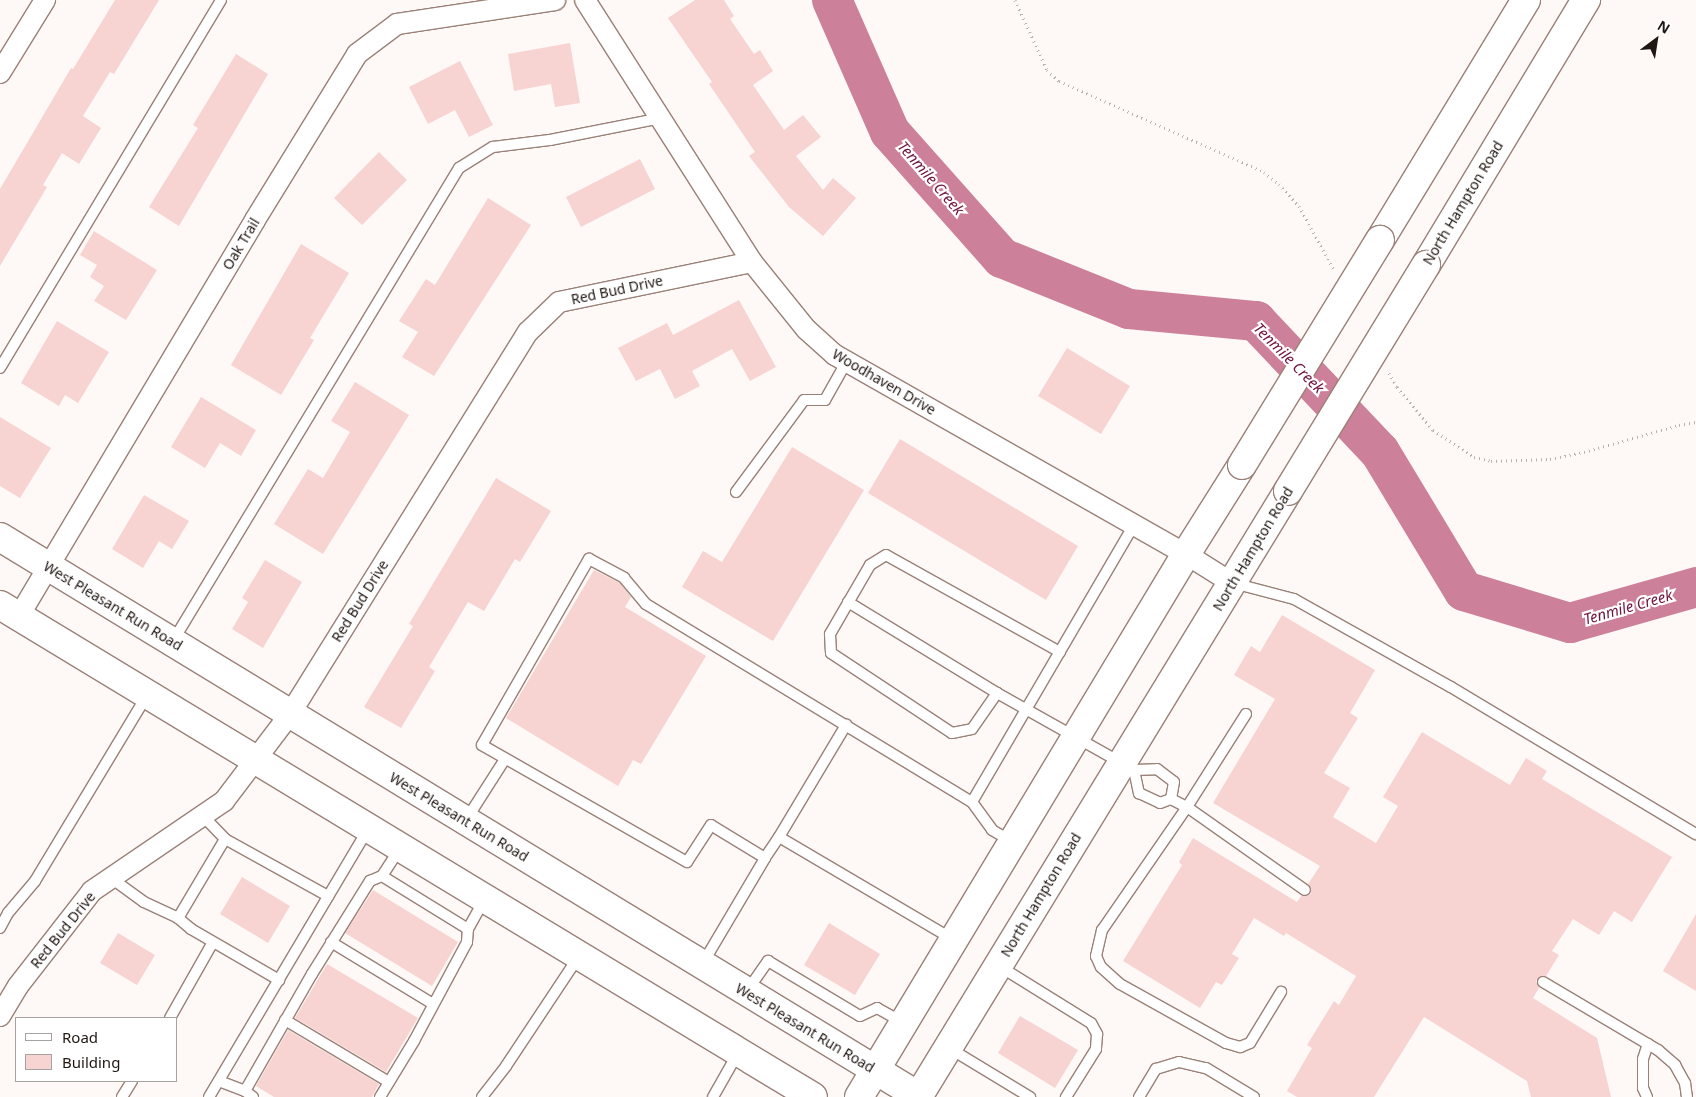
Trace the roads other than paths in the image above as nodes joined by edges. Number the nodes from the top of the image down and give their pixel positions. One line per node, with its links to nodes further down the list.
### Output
1 (46, 0): 7 (street)
2 (221, 0): 11 (lane)
3 (555, 0): 16 (street, Oak Trail)
4 (585, 0): 8 (street, Woodhaven Drive)
5 (1526, 0): 15 (main road, bridge)
6 (1586, 0): 17 (main road, North Hampton Road, bridge)
7 (0, 73)
8 (661, 118): 9 (street, Woodhaven Drive); 20 (lane)
9 (752, 262): 10 (street, Woodhaven Drive); 25 (street, Red Bud Drive)
10 (847, 361): 12 (lane); 13 (street, Woodhaven Drive)
11 (0, 368)
12 (736, 492)
13 (1134, 525): 15 (street, Woodhaven Drive); 21 (lane)
14 (0, 537): 16 (main road, West Pleasant Run Road)
15 (1186, 554): 17 (street, Woodhaven Drive); 28 (main road)
16 (49, 567): 19 (street, Oak Trail); 20 (main road, West Pleasant Run Road)
17 (1232, 583): 31 (main road, North Hampton Road); 38 (lane)
18 (848, 602): 21 (lane); 22 (lane); 22 (lane)
19 (10, 610): 23 (main road)
20 (173, 642): 25 (main road, West Pleasant Run Road)
21 (1060, 652): 24 (lane)
22 (997, 693): 24 (lane)
23 (148, 694): 30 (main road); 50 (lane)
24 (1027, 708): 28 (lane); 33 (lane)
25 (290, 714): 30 (street, Red Bud Drive); 36 (main road, West Pleasant Run Road)
26 (1246, 714): 34 (lane)
27 (846, 725): 29 (lane); 33 (lane); 39 (lane)
28 (1076, 737): 31 (lane); 41 (main road)
29 (504, 759): 36 (lane); 43 (lane)
30 (256, 760): 35 (street, Red Bud Drive); 37 (main road)
31 (1128, 766): 32 (lane); 32 (lane); 57 (main road, North Hampton Road)
32 (1171, 799): 34 (lane)
33 (972, 802): 41 (lane)
34 (1187, 808): 46 (lane); 61 (lane)
35 (203, 816): 40 (lane); 45 (street, Red Bud Drive)
36 (466, 821): 56 (main road, West Pleasant Run Road)
37 (368, 828): 42 (main road); 47 (lane)
38 (1696, 834)
39 (779, 837): 43 (lane); 52 (lane)
40 (224, 839): 47 (lane); 49 (lane)
41 (1013, 843): 52 (main road)
42 (400, 847): 44 (lane); 48 (main road)
43 (765, 858): 56 (lane)
44 (382, 876): 51 (lane); 54 (lane)
45 (112, 878): 49 (lane); 63 (street, Red Bud Drive)
46 (1305, 890)
47 (328, 896): 58 (lane)
48 (485, 898): 51 (lane); 55 (main road)
49 (178, 918): 53 (lane)
50 (0, 928)
51 (468, 929): 62 (lane)
52 (954, 940): 66 (main road)
53 (213, 942): 58 (lane); 64 (lane)
54 (331, 942): 62 (lane); 65 (lane)
55 (580, 956): 69 (main road); 78 (lane)
56 (702, 965): 60 (main road, West Pleasant Run Road)
57 (998, 965): 68 (main road, North Hampton Road); 84 (lane)
58 (278, 980): 71 (lane)
59 (1543, 982): 67 (lane)
60 (747, 992): 66 (lane); 70 (main road, West Pleasant Run Road)
61 (1281, 992)
62 (434, 1004): 73 (lane)
63 (0, 1016)
64 (171, 1017)
65 (285, 1020): 73 (lane); 74 (lane)
66 (904, 1023): 70 (main road)
67 (1648, 1044): 87 (lane); 88 (lane)
68 (948, 1047): 82 (main road, North Hampton Road); 83 (lane)
69 (739, 1052): 79 (lane); 80 (main road)
70 (875, 1070): 81 (main road); 82 (main road, West Pleasant Run Road)
71 (219, 1081): 74 (lane); 76 (lane)
72 (131, 1082): 75 (lane)
73 (389, 1082): 77 (lane)
74 (249, 1094)
75 (122, 1097)
76 (209, 1097)
77 (380, 1097)
78 (482, 1097)
79 (713, 1097)
80 (813, 1097)
81 (858, 1097)
82 (919, 1097)
83 (1030, 1097)
84 (1066, 1097)
85 (1139, 1097): 86 (lane)
86 (1254, 1097)
87 (1647, 1097)
88 (1686, 1097)

